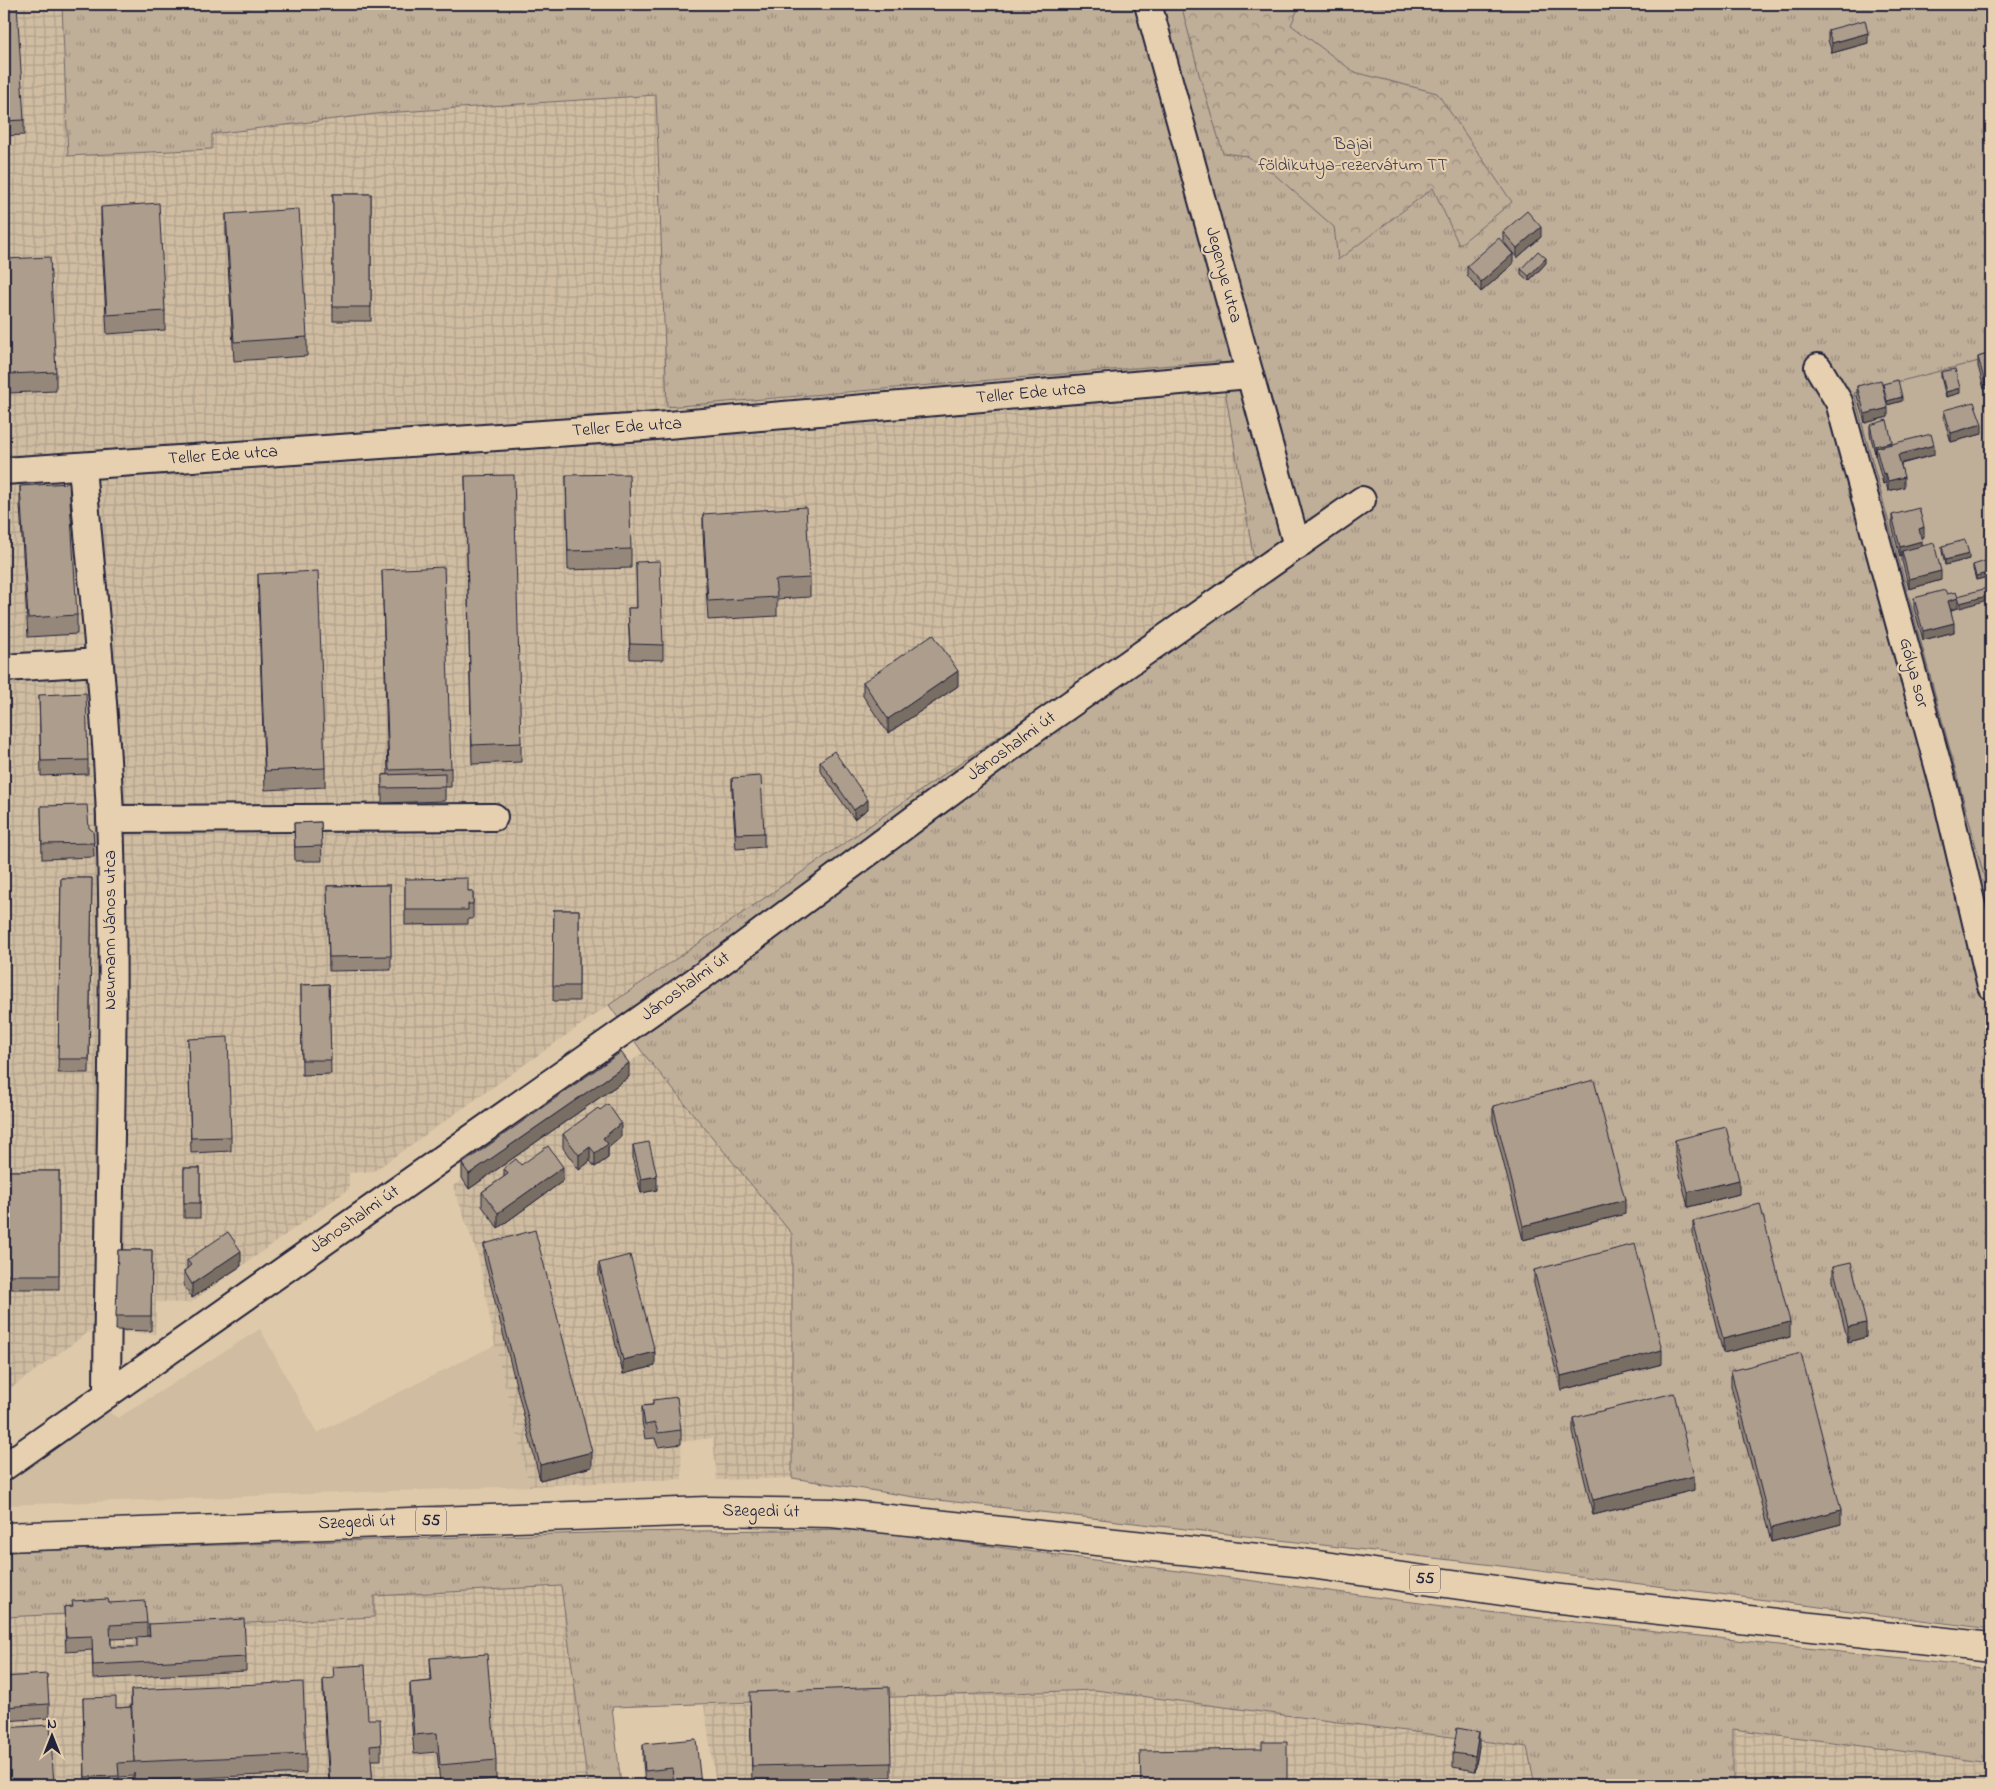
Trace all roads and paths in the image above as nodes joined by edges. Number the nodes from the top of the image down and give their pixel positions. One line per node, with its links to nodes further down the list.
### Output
1 (1148, 4): 3 (street, Jegenye utca)
2 (1818, 367): 12 (street, Gólya sor)
3 (1250, 375): 4 (street, Teller Ede utca); 7 (street, Jegenye utca)
4 (82, 467): 5 (street, Teller Ede utca); 8 (street, Neumann János utca)
5 (4, 471)
6 (1362, 500): 7 (street, Jánoshalmi út)
7 (1297, 546): 13 (street, Jánoshalmi út)
8 (99, 662): 9 (street); 11 (street, Neumann János utca)
9 (4, 668)
10 (494, 817): 11 (street)
11 (110, 819): 13 (street, Neumann János utca)
12 (1991, 986)
13 (107, 1394): 14 (street, Jánoshalmi út)
14 (4, 1467)
15 (4, 1536): 16 (main road, Szegedi út / 55)
16 (1991, 1646)

